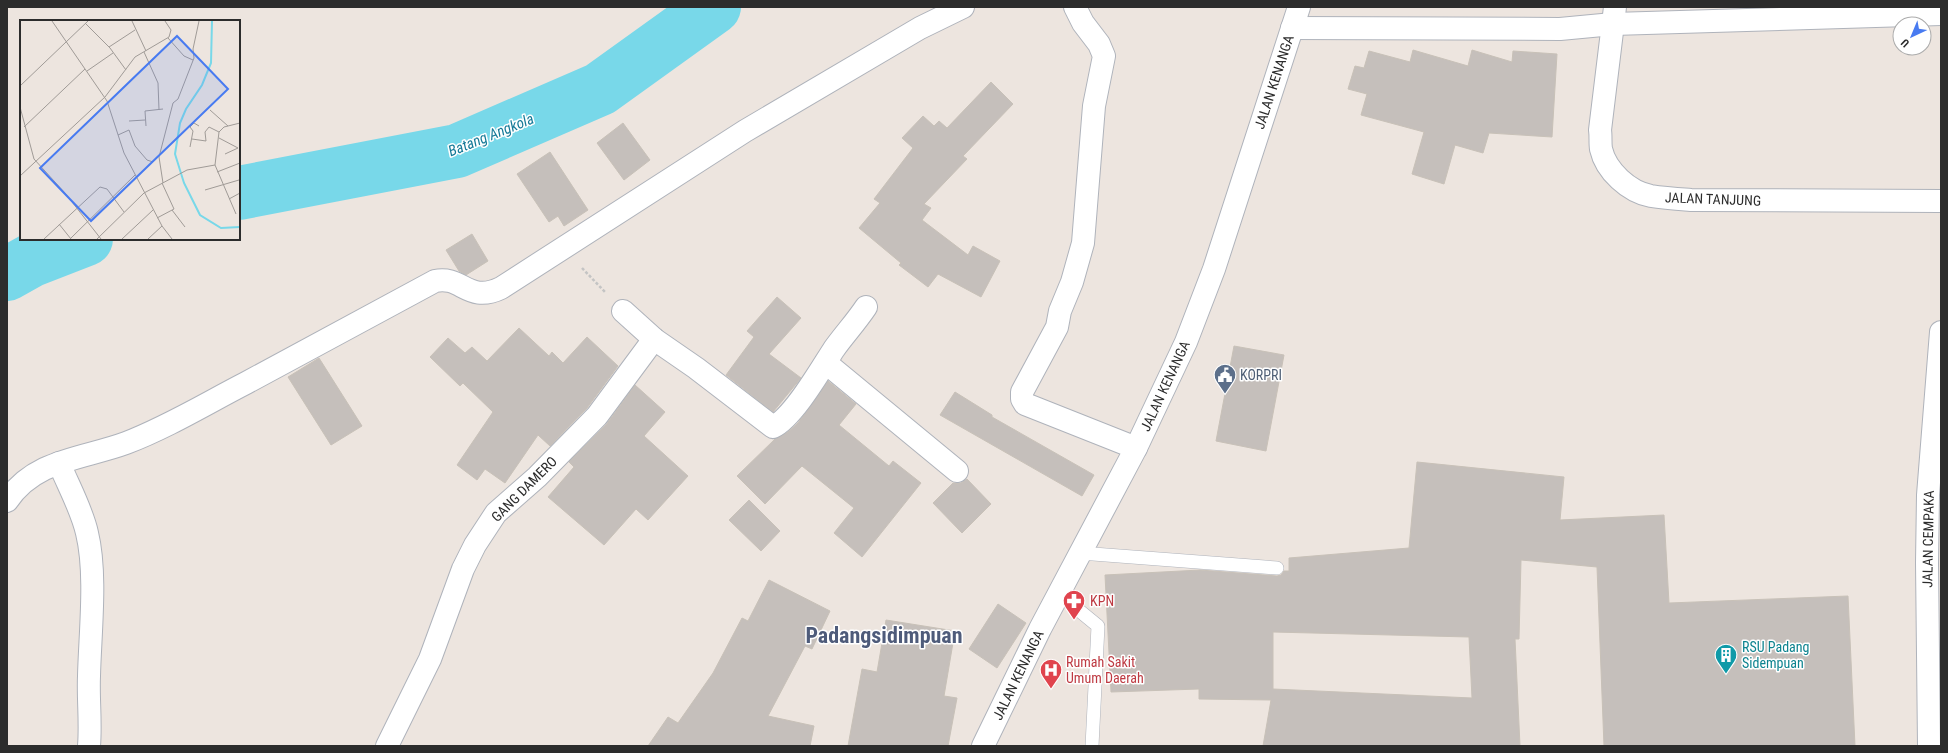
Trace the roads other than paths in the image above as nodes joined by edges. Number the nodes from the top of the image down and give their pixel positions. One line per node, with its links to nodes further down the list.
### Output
1 (963, 7): 14 (street)
2 (1075, 7): 13 (street)
3 (1299, 7): 6 (street, JALAN KENANGA)
4 (1941, 14): 5 (street)
5 (1614, 16): 6 (street); 7 (street, JALAN TANJUNG)
6 (1292, 28): 13 (street, JALAN KENANGA)
7 (1941, 201)
8 (866, 307): 12 (street)
9 (623, 311): 11 (street)
10 (1941, 332): 24 (street, JALAN CEMPAKA)
11 (654, 339): 12 (street); 21 (street, GANG DAMERO)
12 (826, 363): 15 (street)
13 (1136, 448): 17 (street, JALAN KENANGA)
14 (59, 462): 16 (street); 20 (street)
15 (957, 470)
16 (7, 501)
17 (1080, 553): 18 (lane); 19 (street, JALAN KENANGA)
18 (1277, 568)
19 (1059, 594): 22 (street, JALAN KENANGA); 23 (lane)
20 (89, 746)
21 (387, 746)
22 (983, 746)
23 (1092, 746)
24 (1929, 746)

